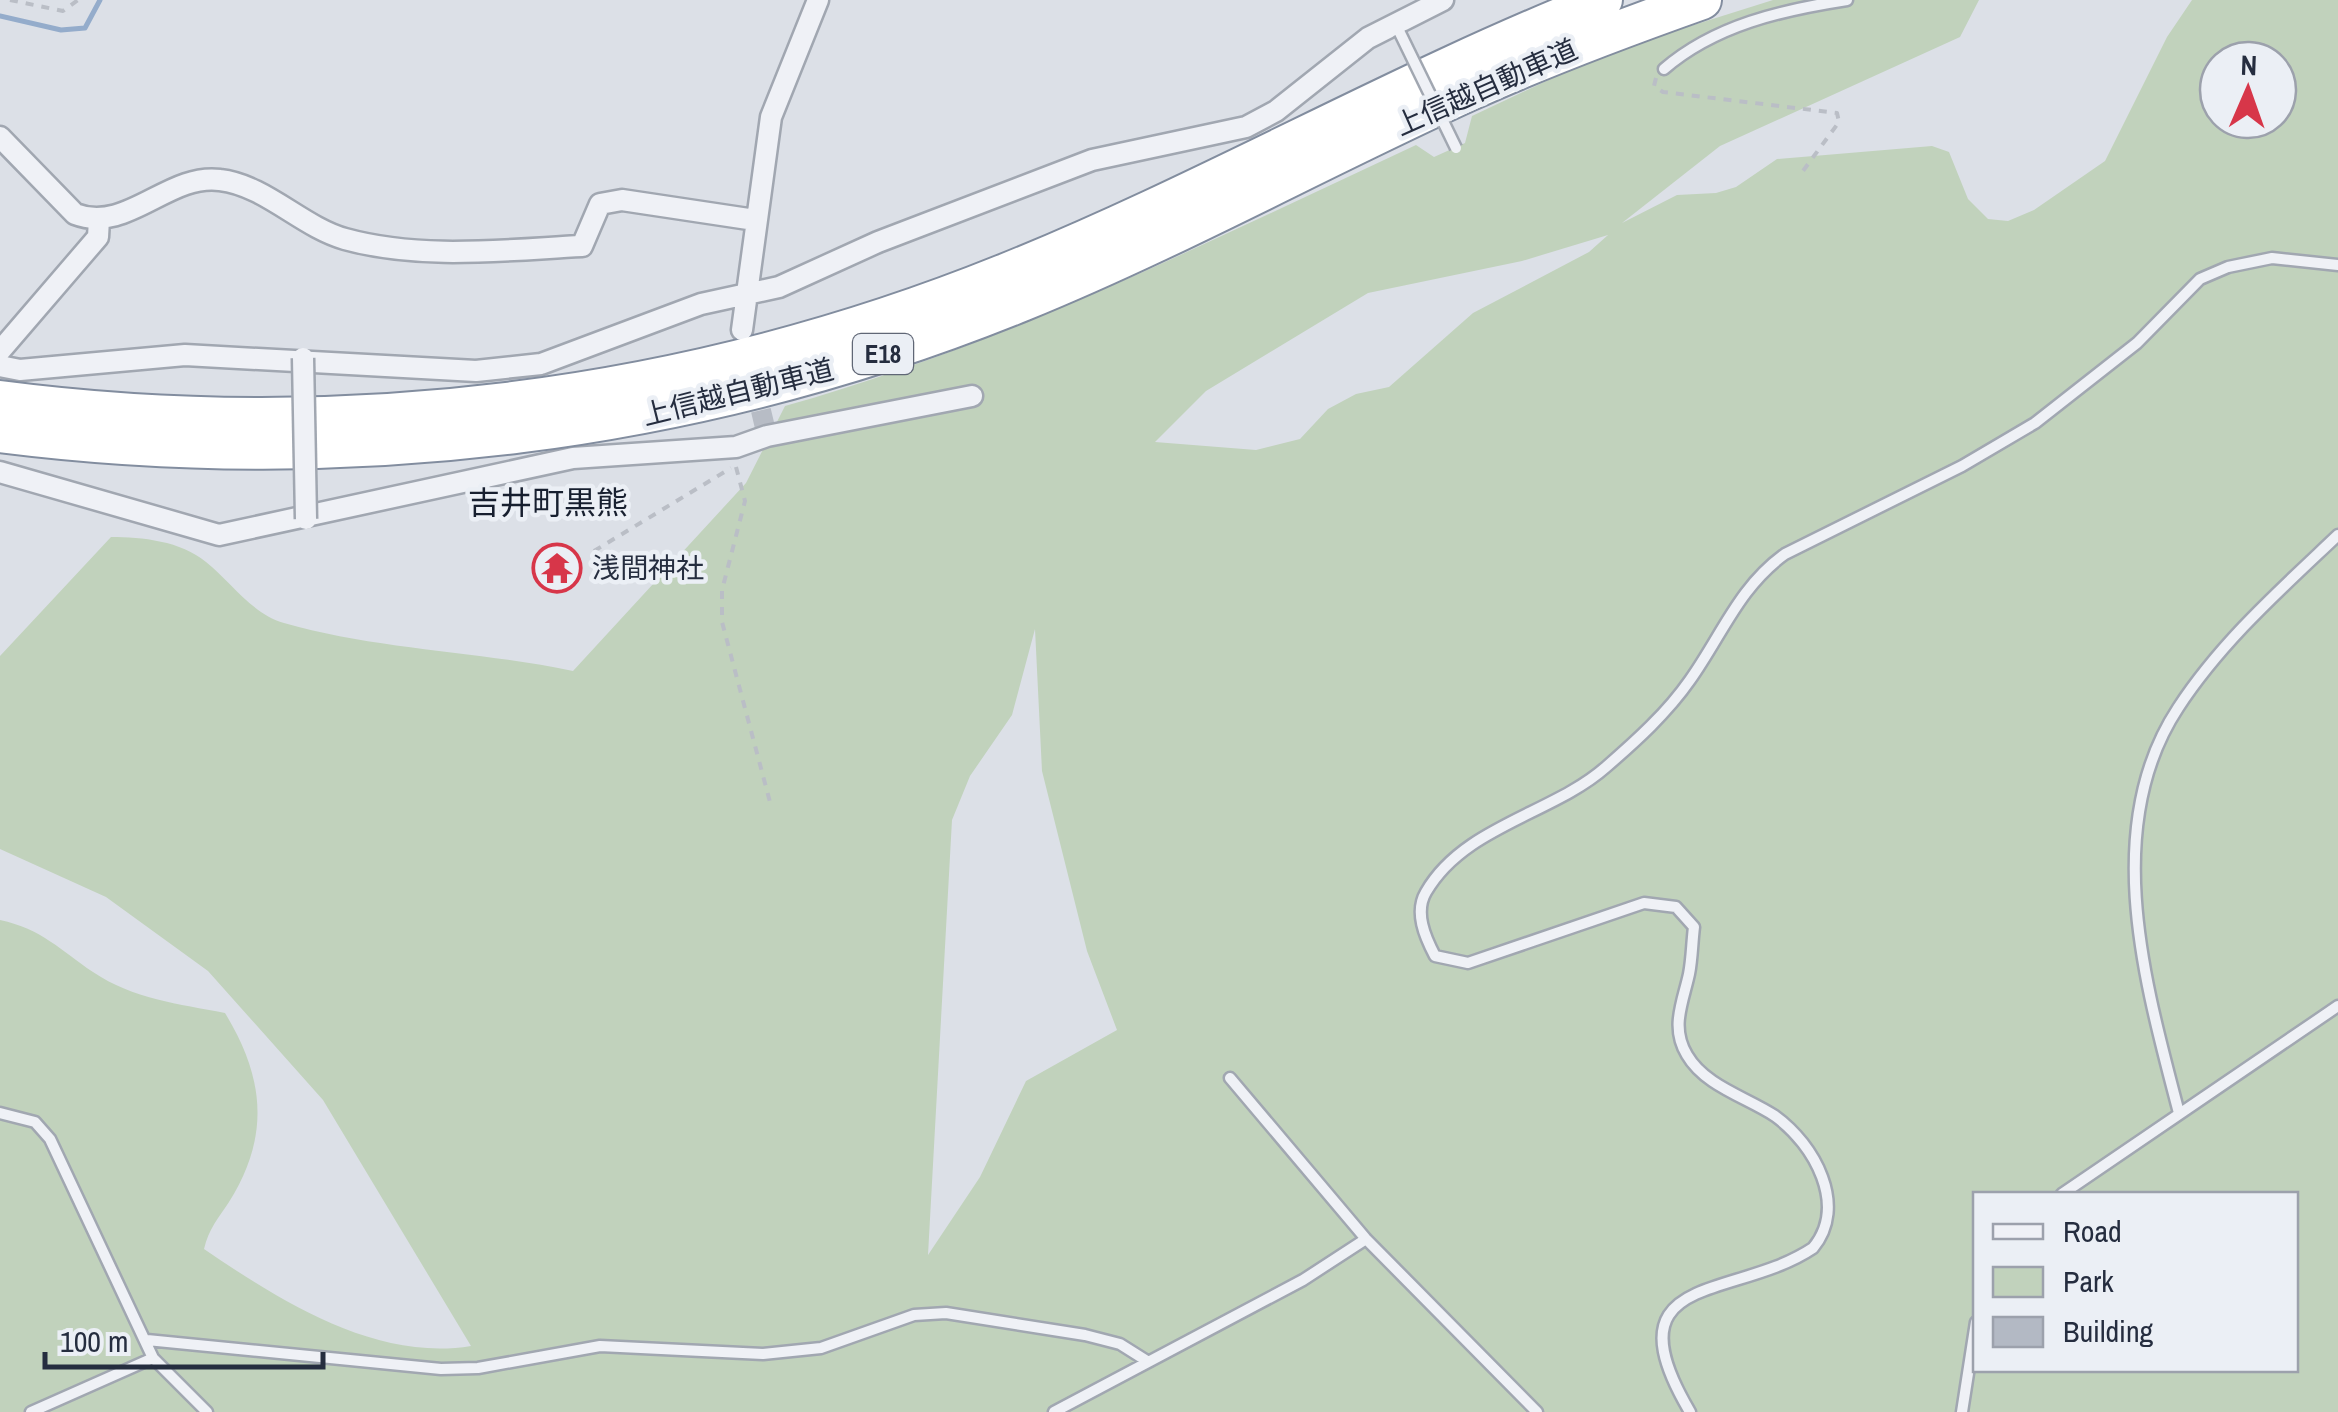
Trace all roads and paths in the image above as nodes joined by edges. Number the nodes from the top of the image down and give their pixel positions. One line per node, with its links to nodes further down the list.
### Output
1 (10, 0): 2 (path)
2 (78, 0)
3 (818, 0): 14 (street)
4 (1443, 0): 8 (street)
5 (1603, 0): 22 (highway, 上信越自動車道 / E18)
6 (1702, 0): 23 (highway, 上信越自動車道 / E18)
7 (1847, 0): 9 (lane)
8 (1398, 28): 11 (lane, bridge); 16 (street)
9 (1664, 69): 12 (path)
10 (0, 137): 13 (street)
11 (1456, 148)
12 (1800, 176)
13 (99, 219): 14 (street); 18 (street)
14 (756, 220): 16 (street)
15 (2338, 265): 43 (lane)
16 (750, 290): 17 (street); 19 (street)
17 (742, 330)
18 (0, 351)
19 (304, 358): 20 (street); 25 (street, bridge)
20 (0, 366)
21 (972, 396): 25 (street)
22 (0, 400)
23 (0, 433)
24 (0, 472): 25 (street)
25 (306, 519)
26 (2338, 535): 32 (lane)
27 (594, 551): 28 (path)
28 (770, 802)
29 (2338, 1006): 32 (lane)
30 (1230, 1078): 34 (lane)
31 (0, 1113): 35 (lane)
32 (2179, 1113): 33 (lane)
33 (2065, 1192)
34 (1366, 1239): 38 (lane); 42 (lane)
35 (147, 1340): 37 (lane); 38 (lane)
36 (1973, 1341): 44 (lane)
37 (154, 1358): 39 (lane); 40 (lane)
38 (1146, 1361): 41 (lane)
39 (31, 1412)
40 (207, 1412)
41 (1054, 1412)
42 (1537, 1412)
43 (1690, 1412)
44 (1962, 1412)

